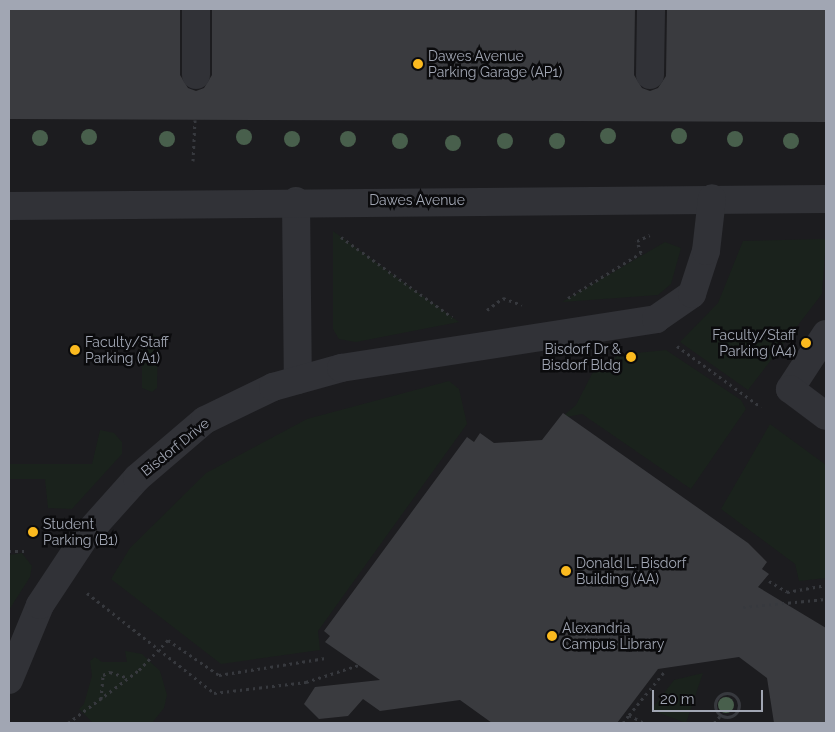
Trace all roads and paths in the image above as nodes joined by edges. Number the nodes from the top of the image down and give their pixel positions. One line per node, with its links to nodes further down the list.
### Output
1 (196, 9): 3 (street)
2 (651, 9): 4 (street)
3 (196, 75)
4 (650, 75)
5 (195, 120): 6 (path)
6 (193, 161)
7 (712, 198): 8 (street, Dawes Avenue); 9 (street, Dawes Avenue); 17 (street, Bisdorf Drive)
8 (826, 199)
9 (296, 201): 10 (street, Dawes Avenue); 19 (street)
10 (9, 206)
11 (333, 231): 15 (path)
12 (655, 233): 17 (path)
13 (526, 312): 14 (path)
14 (486, 318)
15 (460, 322)
16 (826, 334): 21 (street)
17 (549, 336): 19 (street, Bisdorf Drive)
18 (672, 339): 20 (path)
19 (298, 380): 34 (street, Bisdorf Drive)
20 (764, 409)
21 (826, 416)
22 (9, 551): 23 (path)
23 (25, 551)
24 (769, 580): 25 (path)
25 (826, 585)
26 (82, 589): 29 (path)
27 (826, 598): 28 (path)
28 (743, 607)
29 (159, 648): 30 (path); 31 (path); 33 (path)
30 (326, 658)
31 (359, 665)
32 (665, 671): 36 (path)
33 (128, 678): 35 (path); 35 (path)
34 (9, 680)
35 (101, 699): 38 (path)
36 (629, 715): 39 (path); 40 (path)
37 (720, 716): 37 (path); 41 (path)
38 (68, 723)
39 (623, 723)
40 (643, 723)
41 (714, 723)

